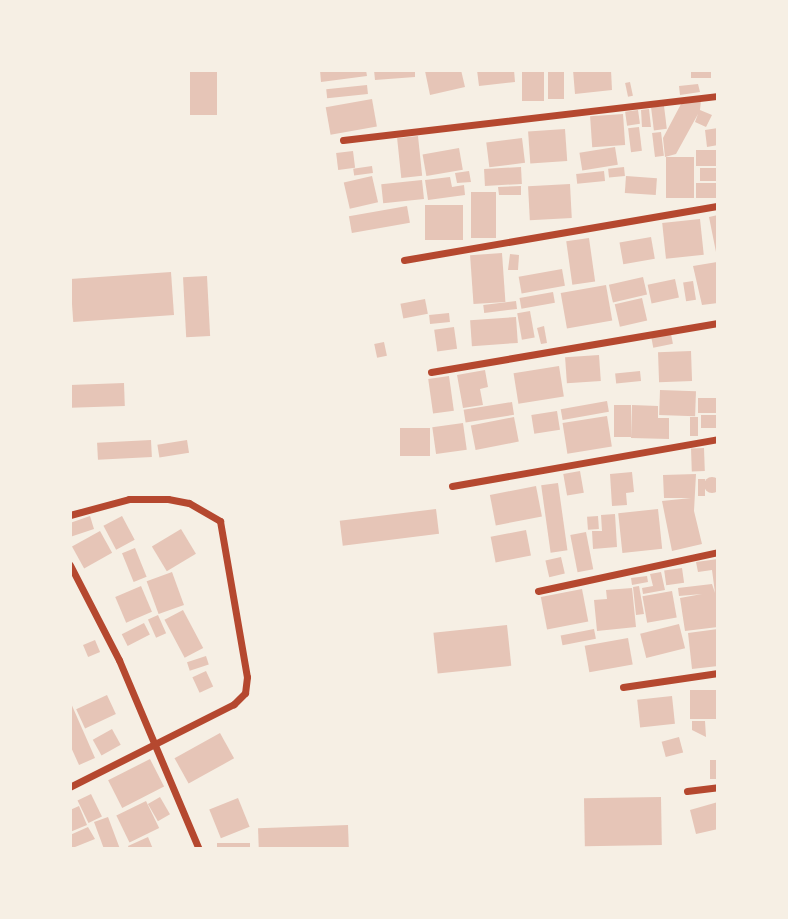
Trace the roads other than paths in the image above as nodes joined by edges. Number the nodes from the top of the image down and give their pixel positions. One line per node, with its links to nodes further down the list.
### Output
1 (718, 96): 2 (street)
2 (343, 140)
3 (718, 206): 4 (street)
4 (404, 260)
5 (718, 323): 6 (street)
6 (431, 372)
7 (718, 439): 8 (street)
8 (452, 486)
9 (70, 515): 15 (street)
10 (718, 552): 12 (street)
11 (70, 565): 15 (street)
12 (538, 591)
13 (718, 673): 14 (street)
14 (623, 687)
15 (155, 744): 16 (street); 19 (street)
16 (70, 787)
17 (718, 787): 18 (street)
18 (687, 791)
19 (198, 849)

